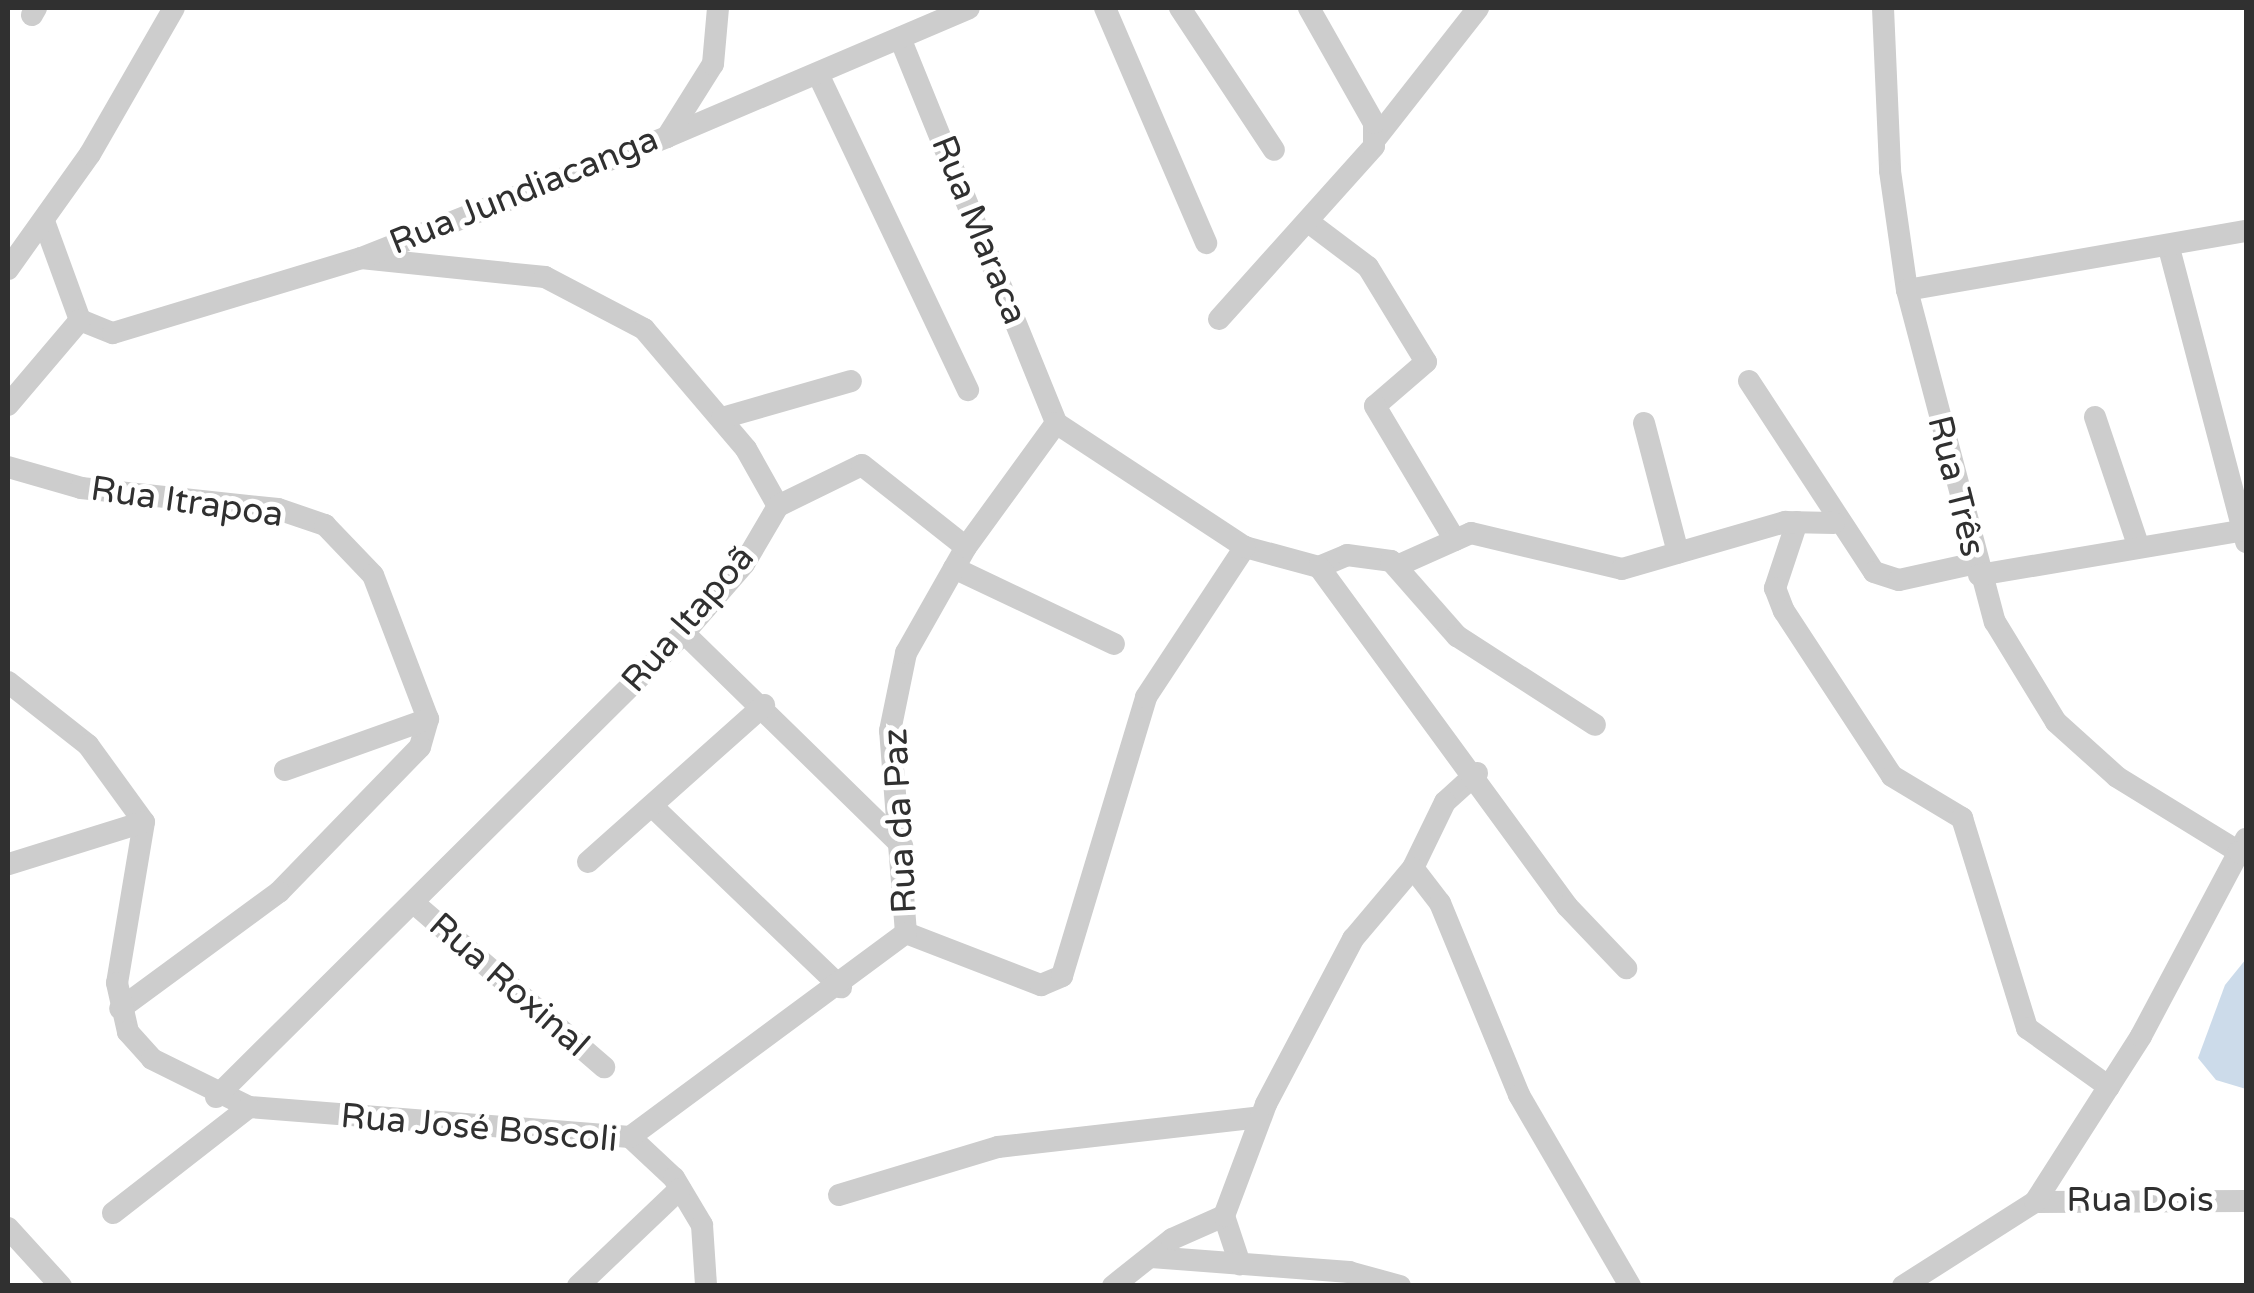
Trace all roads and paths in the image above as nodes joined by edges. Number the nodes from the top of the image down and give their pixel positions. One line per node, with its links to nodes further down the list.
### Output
1 (174, 8): 14 (street)
2 (718, 8): 12 (street, Rua Jundiacanga)
3 (969, 8): 9 (street)
4 (1105, 8): 17 (street)
5 (1180, 8): 13 (street)
6 (1309, 8): 11 (street)
7 (1478, 8): 11 (street)
8 (1884, 8): 21 (street, Rua Três)
9 (900, 38): 10 (street); 30 (street, Rua Maraca)
10 (818, 74): 12 (street); 26 (street)
11 (1376, 136): 15 (street)
12 (667, 137): 19 (street, Rua Jundiacanga)
13 (1274, 150)
14 (45, 224): 20 (street); 23 (street)
15 (1311, 224): 22 (street); 37 (street)
16 (2246, 231): 18 (street)
17 (1206, 244)
18 (2169, 248): 21 (street); 36 (street)
19 (360, 258): 23 (street); 29 (street)
20 (8, 269)
21 (1907, 290): 45 (street, Rua Três)
22 (1219, 319)
23 (80, 320): 27 (street)
24 (851, 381): 29 (street)
25 (1749, 381): 35 (street)
26 (968, 390)
27 (8, 405)
28 (2095, 416): 38 (street)
29 (722, 418): 33 (street)
30 (1056, 423): 39 (street, Rua da Paz); 40 (street)
31 (1644, 423): 41 (street)
32 (8, 467): 50 (street, Rua Itrapoa)
33 (778, 506): 39 (street); 46 (street, Rua Itapoã)
34 (1797, 522): 35 (street); 41 (street); 67 (street)
35 (1834, 523): 45 (street)
36 (2243, 536): 38 (street)
37 (1454, 540): 41 (street); 42 (street)
38 (2138, 546): 45 (street)
39 (966, 547): 44 (street, Rua da Paz)
40 (1245, 547): 43 (street); 62 (street)
41 (1678, 553)
42 (1397, 566): 43 (street); 51 (street)
43 (1320, 567): 53 (street)
44 (954, 568): 47 (street); 56 (street, Rua da Paz)
45 (1977, 569): 57 (street, Rua Três)
46 (684, 633): 49 (street); 61 (street, Rua Itapoã)
47 (1114, 644)
48 (8, 682): 55 (street)
49 (764, 705): 54 (street); 56 (street)
50 (428, 719): 52 (street); 65 (street)
51 (1595, 724)
52 (286, 770)
53 (1477, 774): 60 (street); 63 (street)
54 (652, 806): 58 (street); 64 (street)
55 (144, 822): 59 (street); 65 (street)
56 (902, 846): 62 (street, Rua da Paz)
57 (2244, 849): 67 (street)
58 (588, 862)
59 (10, 864)
60 (1412, 868): 70 (street); 86 (street)
61 (415, 904): 66 (street, Rua Roxinal); 68 (street, Rua Itapoã)
62 (906, 933): 64 (street)
63 (1626, 968)
64 (841, 986): 71 (street)
65 (120, 1009): 68 (street)
66 (604, 1067)
67 (2109, 1086): 75 (street)
68 (216, 1097): 69 (street, Rua José Boscoli)
69 (249, 1108): 71 (street, Rua José Boscoli); 76 (street)
70 (1260, 1117): 73 (street); 77 (street)
71 (630, 1137): 72 (street, Rua José Boscoli)
72 (680, 1188): 82 (street); 83 (street, Rua José Boscoli)
73 (840, 1196)
74 (2246, 1201): 75 (street, Rua Dois)
75 (2034, 1202): 87 (street)
76 (113, 1213)
77 (1224, 1216): 79 (street); 80 (street)
78 (8, 1228): 81 (street)
79 (1151, 1258): 80 (street); 84 (street)
80 (1240, 1264): 85 (street)
81 (61, 1286)
82 (578, 1286)
83 (706, 1286)
84 (1113, 1286)
85 (1400, 1286)
86 (1630, 1286)
87 (1903, 1286)

